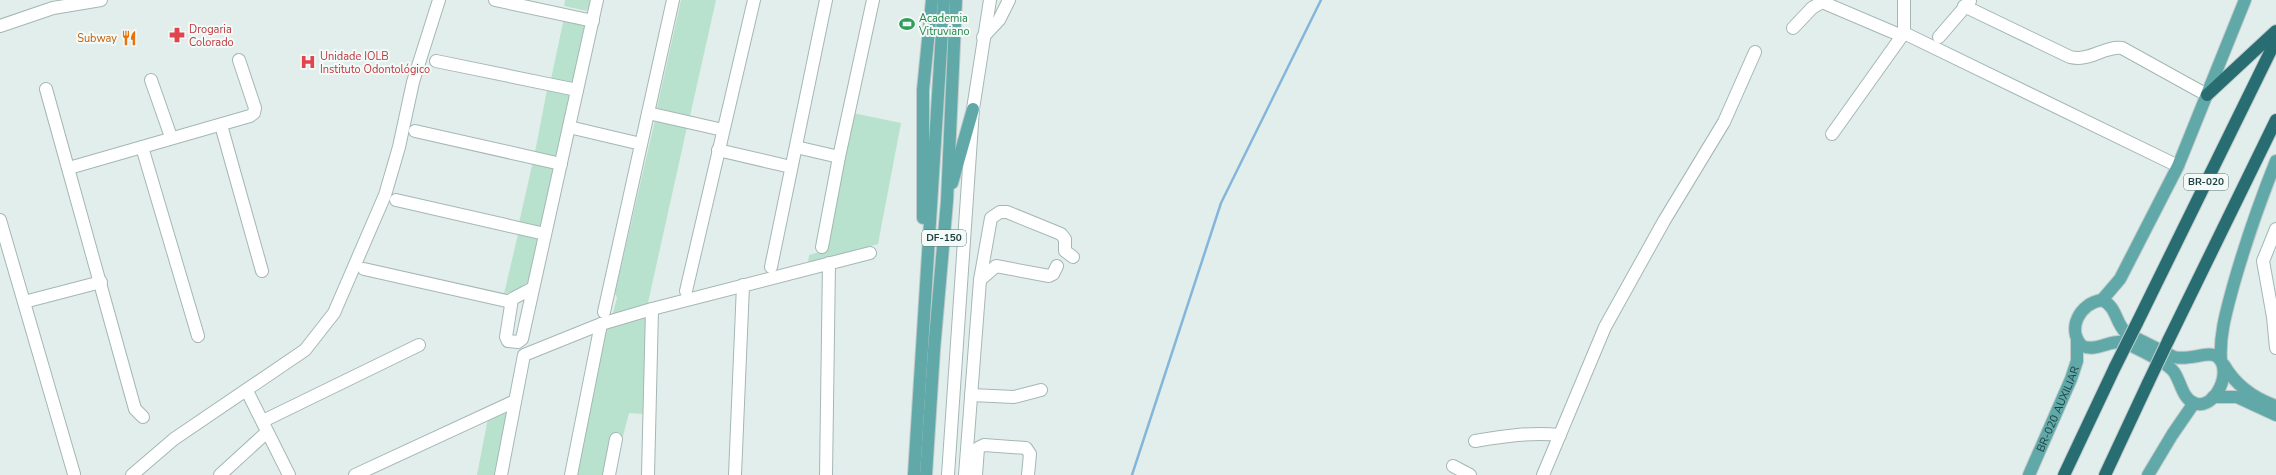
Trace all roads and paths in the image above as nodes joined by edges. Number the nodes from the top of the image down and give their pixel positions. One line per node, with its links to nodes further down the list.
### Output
1 (102, 0): 18 (street)
2 (495, 0): 17 (street)
3 (597, 0): 17 (street)
4 (673, 0): 33 (street)
5 (754, 0): 37 (street)
6 (826, 0): 43 (street)
7 (873, 0): 45 (street)
8 (932, 0): 75 (main road)
9 (944, 0): 75 (main road, DF-150)
10 (956, 0): 52 (main road, DF-150)
11 (990, 0): 22 (street)
12 (1009, 0): 22 (street)
13 (1904, 0): 21 (street)
14 (2245, 0): 31 (main road)
15 (1968, 3): 23 (street); 31 (street)
16 (436, 4): 86 (street)
17 (593, 20): 30 (street)
18 (0, 26)
19 (1793, 28): 21 (street)
20 (2276, 30): 31 (highway)
21 (1903, 35): 39 (street); 48 (street)
22 (983, 37): 32 (street)
23 (1939, 37)
24 (2276, 40): 119 (highway, BR-020, bridge)
25 (1755, 52): 95 (street)
26 (239, 60): 35 (street)
27 (436, 61): 30 (street)
28 (151, 80): 40 (street)
29 (46, 89): 50 (street)
30 (577, 90): 36 (street)
31 (2207, 95): 48 (main road)
32 (973, 109): 52 (main road); 112 (street)
33 (648, 113): 37 (street); 41 (street)
34 (2276, 120): 120 (highway, BR-020, bridge)
35 (221, 125): 40 (street); 65 (street)
36 (569, 127): 41 (street); 47 (street)
37 (723, 130): 44 (street)
38 (414, 131): 47 (street)
39 (1832, 134)
40 (170, 138): 42 (street)
41 (642, 144): 78 (street)
42 (142, 147): 50 (street); 80 (street)
43 (796, 147): 45 (street); 49 (street)
44 (718, 150): 49 (street); 71 (street)
45 (839, 157): 57 (street)
46 (2276, 161): 84 (main road)
47 (560, 164): 55 (street)
48 (2178, 166): 72 (main road)
49 (791, 167): 62 (street)
50 (69, 168): 67 (street)
51 (396, 200): 55 (street)
52 (947, 201): 111 (main road, DF-150)
53 (0, 220): 56 (street)
54 (2276, 229): 63 (street)
55 (545, 234): 70 (street)
56 (2, 238): 73 (street)
57 (822, 247)
58 (870, 253): 60 (street)
59 (1073, 256): 66 (street)
60 (829, 263): 68 (street); 109 (street)
61 (1057, 266): 66 (street)
62 (771, 267)
63 (2265, 269): 69 (street); 77 (street)
64 (364, 270): 74 (street)
65 (262, 271)
66 (980, 280): 87 (street)
67 (101, 282): 73 (street); 93 (street)
68 (743, 285): 76 (street); 108 (street)
69 (2276, 287)
70 (533, 288): 74 (street); 74 (street)
71 (686, 291)
72 (2102, 300): 81 (main road, BR-020 AUXILIAR); 84 (main road)
73 (24, 302): 99 (street)
74 (511, 302)
75 (925, 305): 110 (main road, DF-150)
76 (652, 309): 79 (street); 107 (street)
77 (2274, 310): 83 (street)
78 (604, 312)
79 (601, 324): 89 (street); 105 (street)
80 (198, 336)
81 (2077, 340): 90 (main road); 118 (main road, BR-020 AUXILIAR)
82 (419, 345): 94 (street)
83 (2276, 348)
84 (2222, 363): 88 (main road); 91 (main road)
85 (1041, 390): 87 (street)
86 (247, 391): 94 (street); 100 (street)
87 (971, 395): 113 (street)
88 (2213, 397): 90 (main road); 92 (main road)
89 (515, 401): 103 (street); 104 (street)
90 (2194, 403): 121 (main road)
91 (2276, 406)
92 (2276, 415)
93 (143, 417)
94 (265, 426): 101 (street); 102 (street)
95 (1560, 435): 97 (street); 117 (street)
96 (616, 439): 106 (street)
97 (1475, 441)
98 (1453, 466): 116 (street)
99 (74, 474)
100 (132, 475)
101 (220, 475)
102 (289, 475)
103 (355, 475)
104 (501, 475)
105 (571, 475)
106 (609, 475)
107 (648, 475)
108 (735, 475)
109 (826, 475)
110 (914, 475)
111 (926, 475)
112 (948, 475)
113 (965, 475)
114 (976, 475): 115 (street)
115 (1028, 475)
116 (1470, 475)
117 (1543, 475)
118 (2029, 475)
119 (2064, 475)
120 (2105, 475)
121 (2148, 475)

